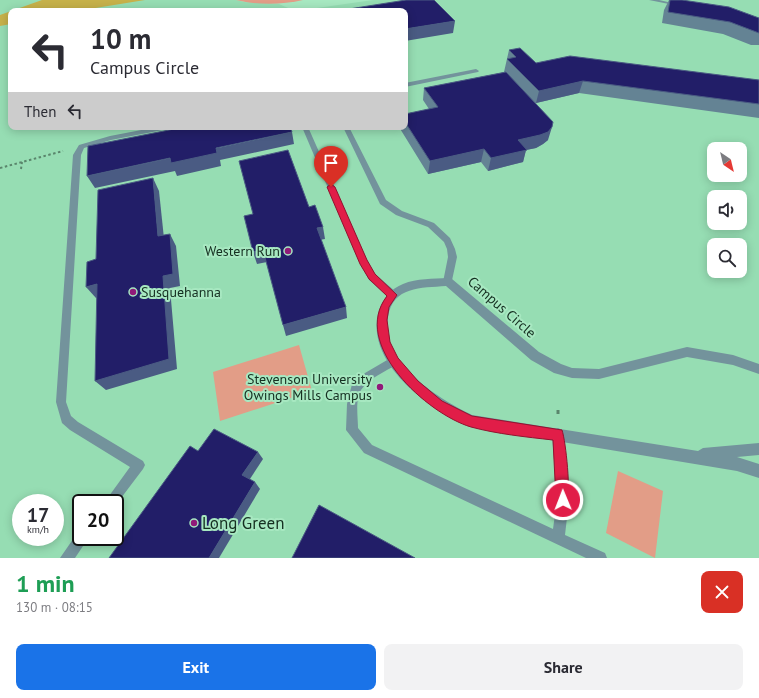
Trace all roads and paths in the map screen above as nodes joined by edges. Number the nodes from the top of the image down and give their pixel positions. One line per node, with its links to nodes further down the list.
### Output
1 (650, 0): 2 (lane)
2 (685, 6)
3 (476, 71): 4 (lane)
4 (408, 84)
5 (152, 130): 8 (lane)
6 (306, 130): 13 (lane)
7 (347, 130): 12 (lane)
8 (81, 147): 9 (path); 20 (lane)
9 (22, 162): 10 (path); 11 (path)
10 (0, 168)
11 (21, 169)
12 (448, 282): 13 (street, Campus Circle); 15 (street, Campus Circle)
13 (393, 295): 14 (street)
14 (394, 361): 16 (street); 21 (lane)
15 (759, 369)
16 (558, 434): 18 (street); 21 (lane)
17 (759, 449): 18 (street)
18 (689, 456): 19 (street)
19 (759, 471)
20 (117, 494)
21 (558, 538): 24 (lane)
22 (76, 546): 23 (lane)
23 (67, 558)
24 (600, 558)

